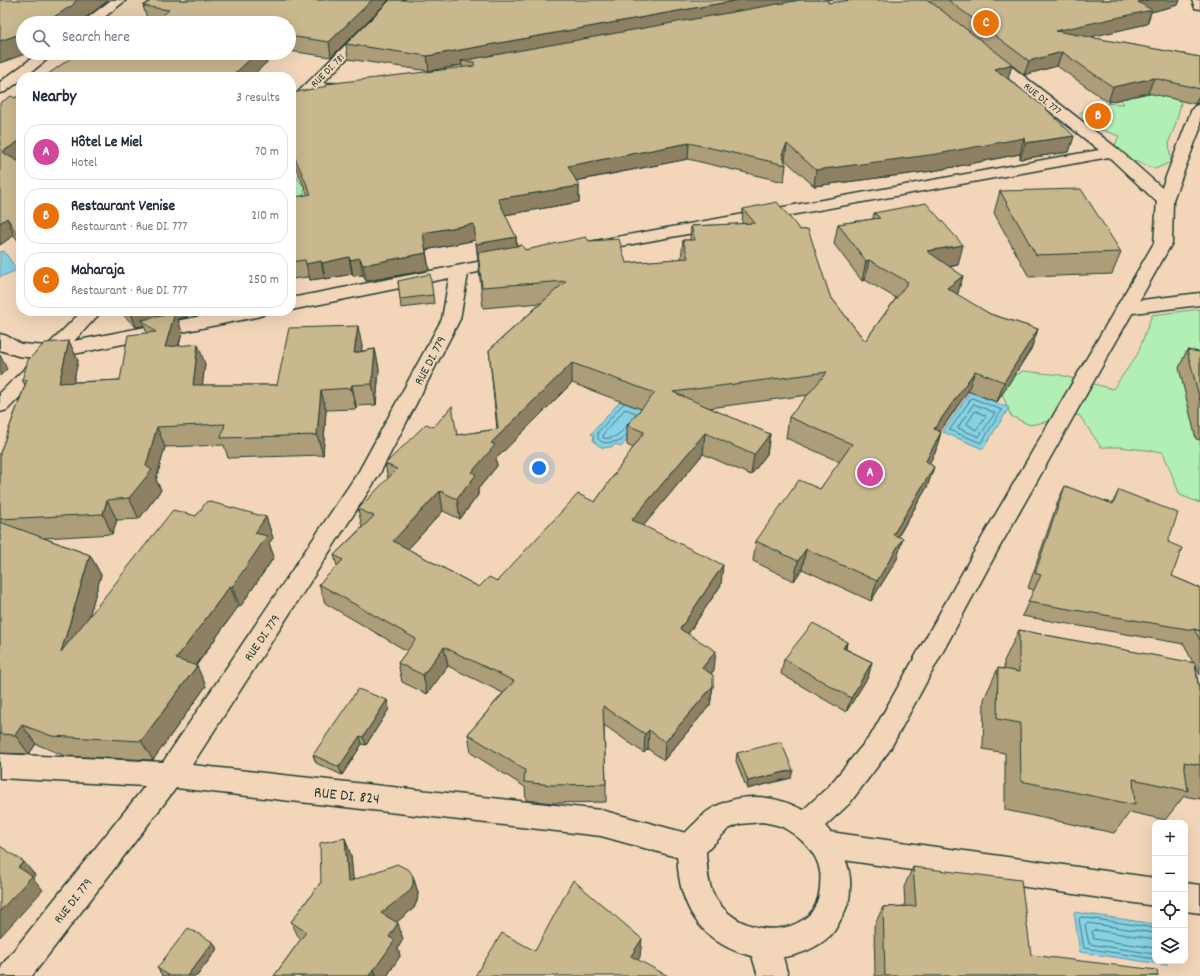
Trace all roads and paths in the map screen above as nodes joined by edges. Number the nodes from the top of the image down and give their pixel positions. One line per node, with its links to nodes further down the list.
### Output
1 (119, 0): 7 (street)
2 (398, 0): 13 (street, RUE DI. 781)
3 (850, 0): 6 (street)
4 (1199, 0): 5 (street)
5 (1200, 5)
6 (803, 8)
7 (97, 16)
8 (973, 44): 17 (street, RUE DI. 777)
9 (39, 60): 10 (street)
10 (23, 72)
11 (16, 77): 14 (street)
12 (362, 87): 13 (street)
13 (309, 88): 15 (street, RUE DI. 781)
14 (0, 89)
15 (296, 101)
16 (1200, 109): 18 (street)
17 (1112, 152): 18 (street, RUE DI. 777); 19 (street)
18 (1165, 200): 24 (street)
19 (570, 250)
20 (523, 259): 21 (street)
21 (460, 270): 23 (street); 31 (street, RUE DI. 779)
22 (1200, 299): 24 (street)
23 (296, 303)
24 (1125, 308): 32 (street)
25 (88, 316): 28 (street)
26 (231, 316): 28 (street)
27 (0, 340): 28 (street)
28 (53, 352): 29 (street)
29 (0, 405)
30 (0, 766): 31 (street, RUE DI. 824)
31 (170, 775): 33 (street, RUE DI. 824); 38 (street, RUE DI. 779)
32 (814, 835): 33 (street); 34 (street); 37 (street)
33 (690, 847): 37 (street)
34 (1152, 891)
35 (1188, 897): 36 (street)
36 (1200, 899)
37 (764, 944): 39 (street)
38 (13, 976)
39 (773, 976)

